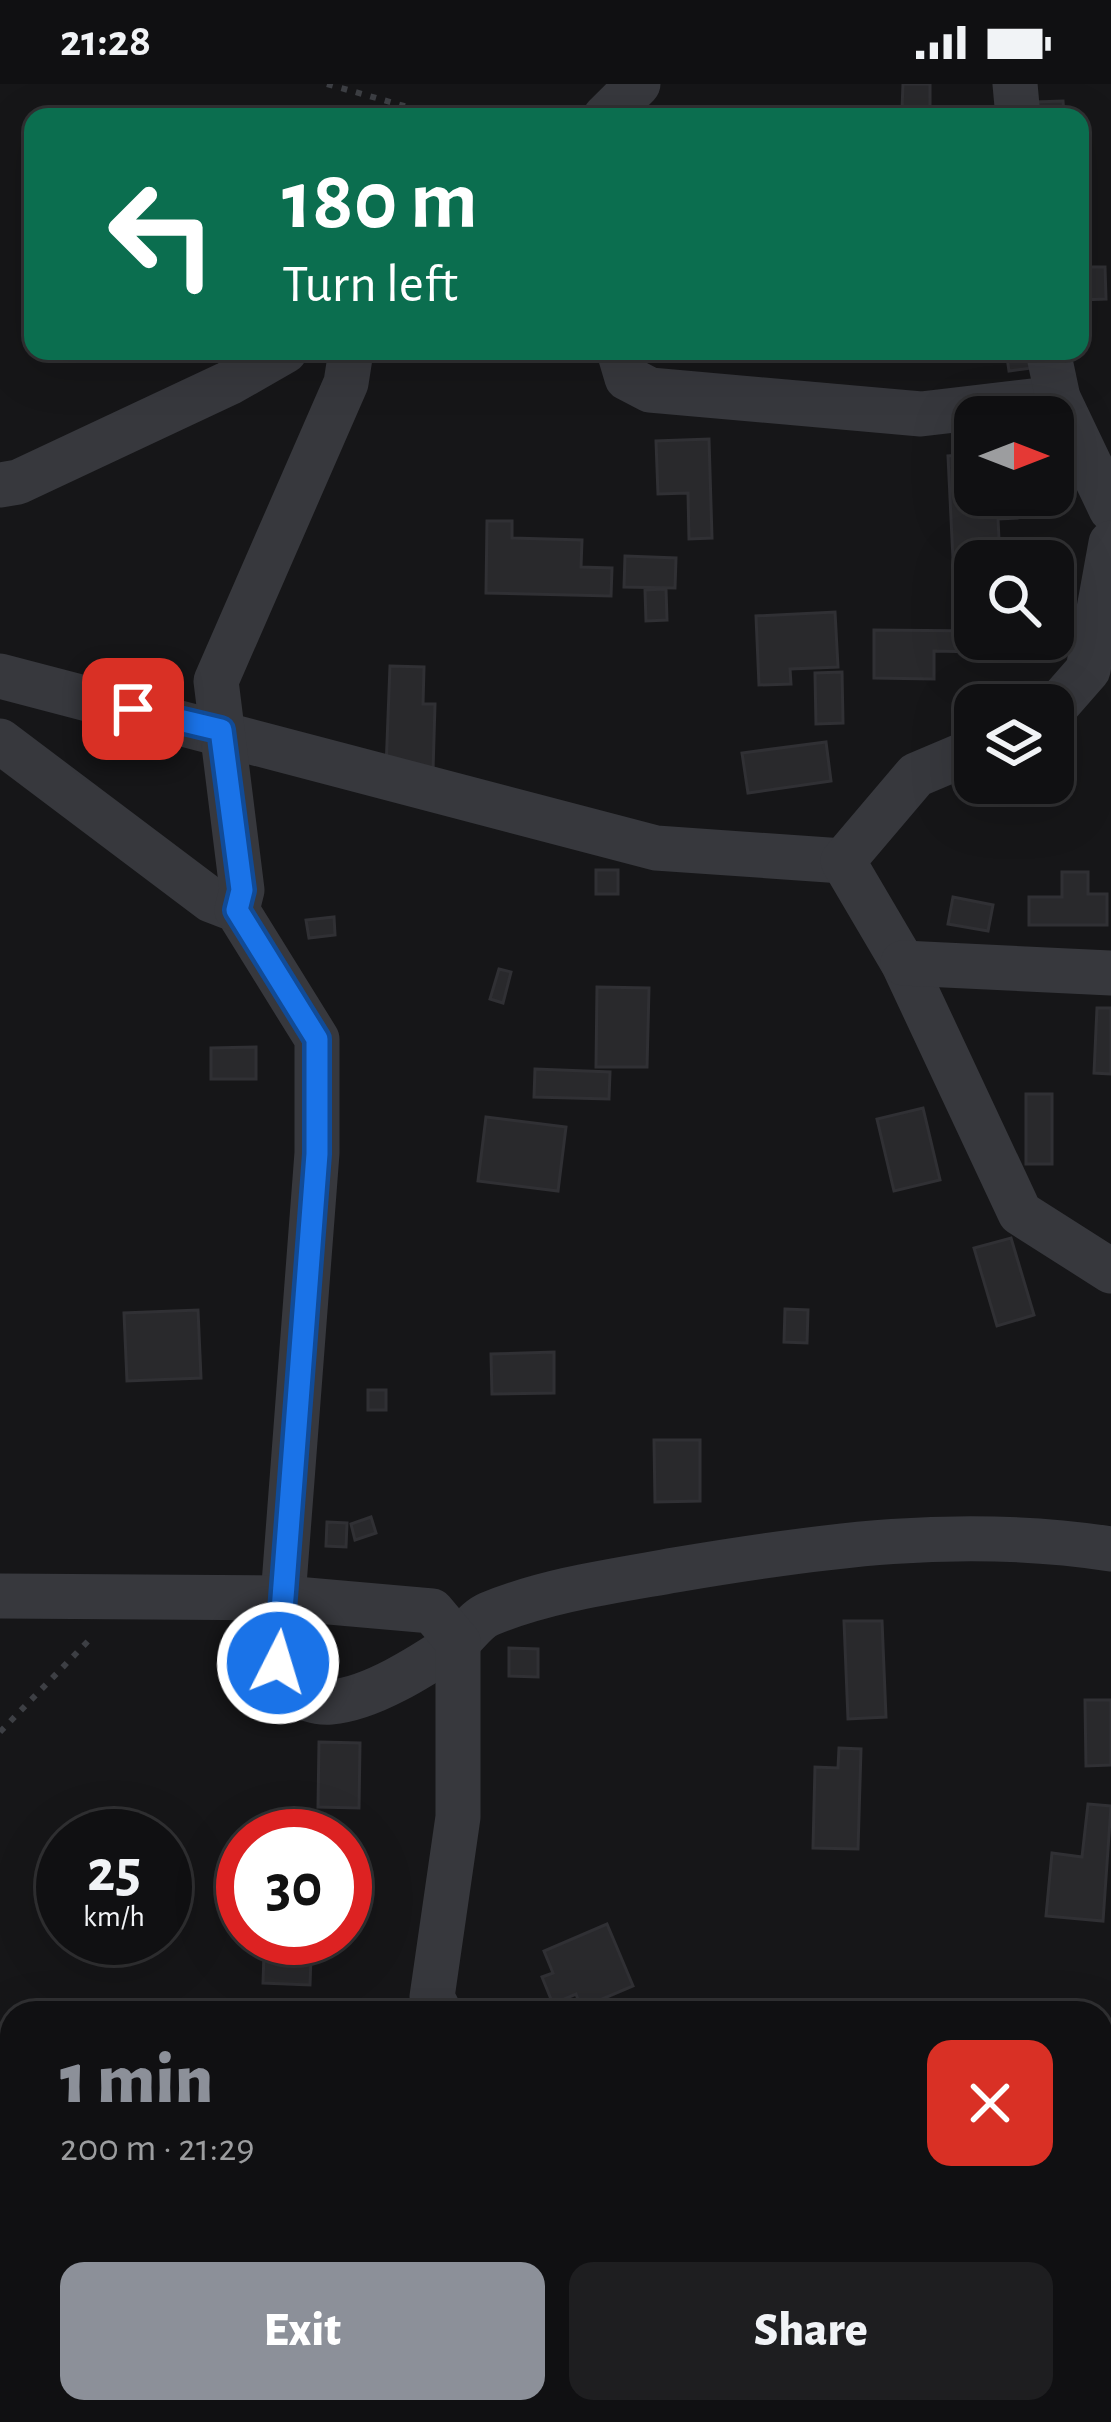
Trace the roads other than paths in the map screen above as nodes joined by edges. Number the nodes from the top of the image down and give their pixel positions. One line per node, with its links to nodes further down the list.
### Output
1 (638, 84): 2 (street)
2 (614, 108)
3 (267, 360): 10 (street)
4 (350, 360): 15 (street)
5 (622, 360): 8 (street)
6 (1050, 360): 7 (street)
7 (1058, 396)
8 (954, 410)
9 (1074, 432): 11 (street)
10 (0, 485)
11 (1111, 509)
12 (1111, 544): 14 (street)
13 (0, 676): 15 (street)
14 (1074, 686)
15 (221, 730): 18 (street); 19 (street)
16 (0, 741): 19 (street)
17 (954, 758): 18 (street)
18 (843, 861): 20 (street)
19 (237, 910): 25 (street)
20 (903, 963): 21 (street); 22 (street)
21 (1111, 973)
22 (1111, 1271)
23 (1111, 1549): 26 (street)
24 (0, 1596): 25 (street)
25 (284, 1598): 26 (street); 26 (street)
26 (458, 1642): 27 (street)
27 (434, 2001)

